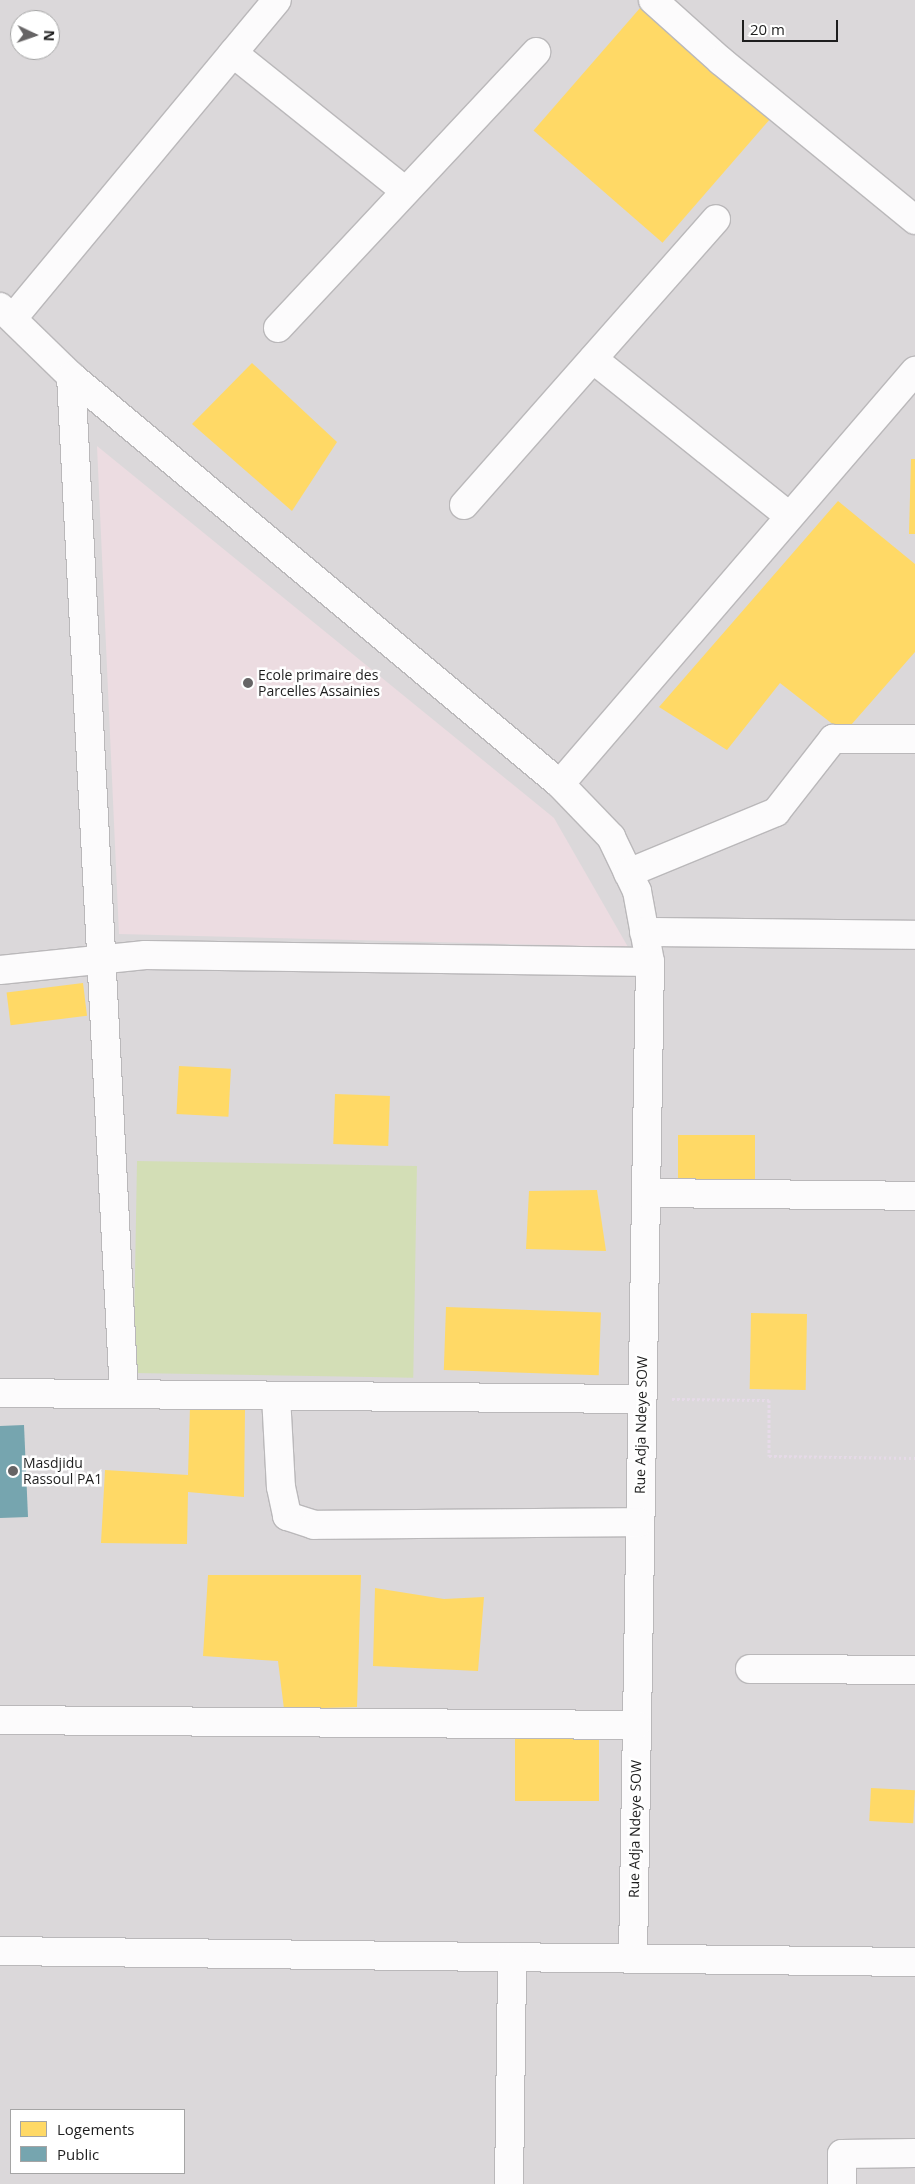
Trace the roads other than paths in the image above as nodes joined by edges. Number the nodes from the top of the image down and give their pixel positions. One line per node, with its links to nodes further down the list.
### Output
1 (277, 0): 4 (street)
2 (653, 0): 7 (street)
3 (536, 52): 5 (street)
4 (233, 53): 5 (street); 8 (street)
5 (404, 190): 9 (street)
6 (716, 219): 10 (street)
7 (915, 220)
8 (6, 312): 12 (street, Rue Adja Ndeye SOW)
9 (278, 328)
10 (593, 359): 13 (street); 14 (street)
11 (915, 372): 14 (street)
12 (71, 376): 16 (street, Rue Adja Ndeye SOW); 20 (street)
13 (464, 505)
14 (789, 516): 16 (street)
15 (915, 738): 17 (street)
16 (560, 784): 17 (street, Rue Adja Ndeye SOW)
17 (632, 882): 18 (street, Rue Adja Ndeye SOW)
18 (644, 932): 19 (street); 21 (street, Rue Adja Ndeye SOW)
19 (915, 935)
20 (101, 959): 21 (street); 22 (street); 26 (street)
21 (650, 962): 23 (street, Rue Adja Ndeye SOW)
22 (0, 970)
23 (646, 1192): 24 (street); 28 (street, Rue Adja Ndeye SOW)
24 (915, 1196)
25 (0, 1393): 26 (street)
26 (124, 1394): 27 (street)
27 (276, 1396): 28 (street); 29 (street)
28 (641, 1399): 29 (street, Rue Adja Ndeye SOW)
29 (639, 1522): 33 (street, Rue Adja Ndeye SOW)
30 (750, 1670): 31 (street)
31 (915, 1670)
32 (0, 1720): 33 (street)
33 (636, 1726): 36 (street, Rue Adja Ndeye SOW)
34 (0, 1951): 35 (street)
35 (512, 1958): 36 (street); 39 (street)
36 (634, 1959): 37 (street)
37 (915, 1962)
38 (915, 2153): 40 (street)
39 (509, 2184)
40 (842, 2184)

